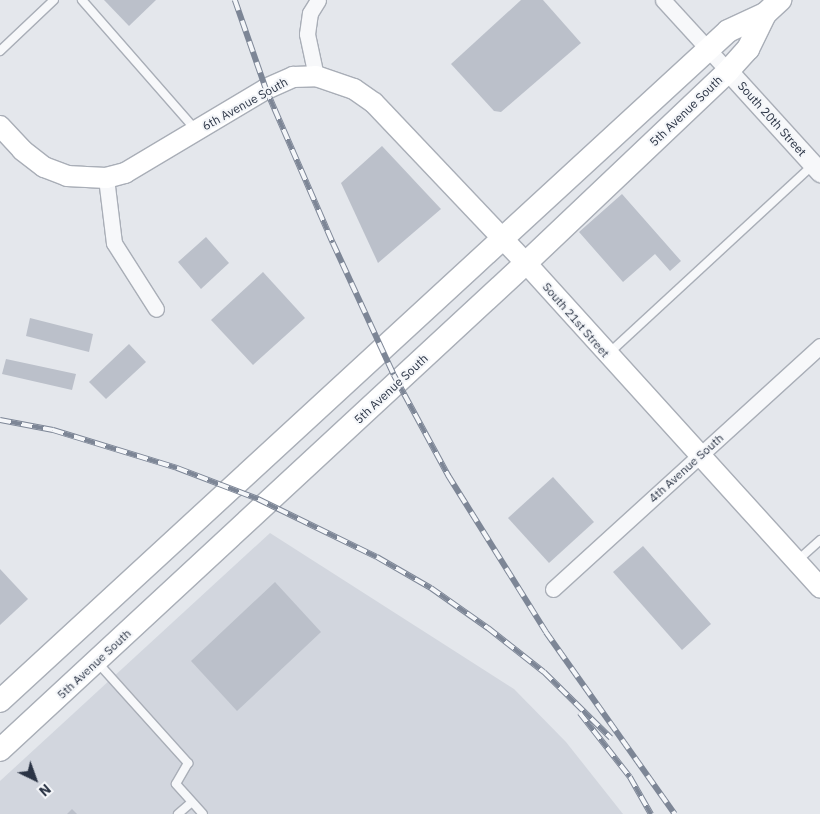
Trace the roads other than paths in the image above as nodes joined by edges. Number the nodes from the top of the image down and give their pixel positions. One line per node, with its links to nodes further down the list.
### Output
1 (54, 0): 7 (lane)
2 (82, 0): 11 (lane)
3 (318, 0): 9 (street)
4 (663, 0): 6 (street, South 20th Street)
5 (773, 7): 6 (main road, 5th Avenue South); 8 (main road, 5th Avenue South)
6 (709, 50): 8 (street, South 20th Street); 14 (main road, 5th Avenue South)
7 (0, 51)
8 (728, 71): 12 (street, South 20th Street); 15 (main road, 5th Avenue South)
9 (316, 76): 11 (main road, 6th Avenue South); 14 (main road, South 21st Street)
10 (0, 126): 13 (main road, 6th Avenue South)
11 (197, 131): 13 (main road, 6th Avenue South)
12 (818, 165): 18 (lane)
13 (106, 178): 16 (street)
14 (504, 239): 15 (main road, South 21st Street); 25 (main road, 5th Avenue South)
15 (526, 263): 18 (main road, South 21st Street); 24 (main road, 5th Avenue South)
16 (156, 309)
17 (820, 346): 19 (street, 4th Avenue South)
18 (607, 355): 19 (main road, South 21st Street)
19 (699, 456): 21 (main road, South 21st Street); 23 (street, 4th Avenue South)
20 (820, 540): 21 (lane)
21 (796, 562): 22 (main road, South 21st Street)
22 (820, 587)
23 (553, 590)
24 (97, 662): 26 (main road, 5th Avenue South); 27 (lane)
25 (0, 701)
26 (0, 750)
27 (192, 802): 28 (lane); 29 (lane)
28 (178, 814)
29 (203, 814)

